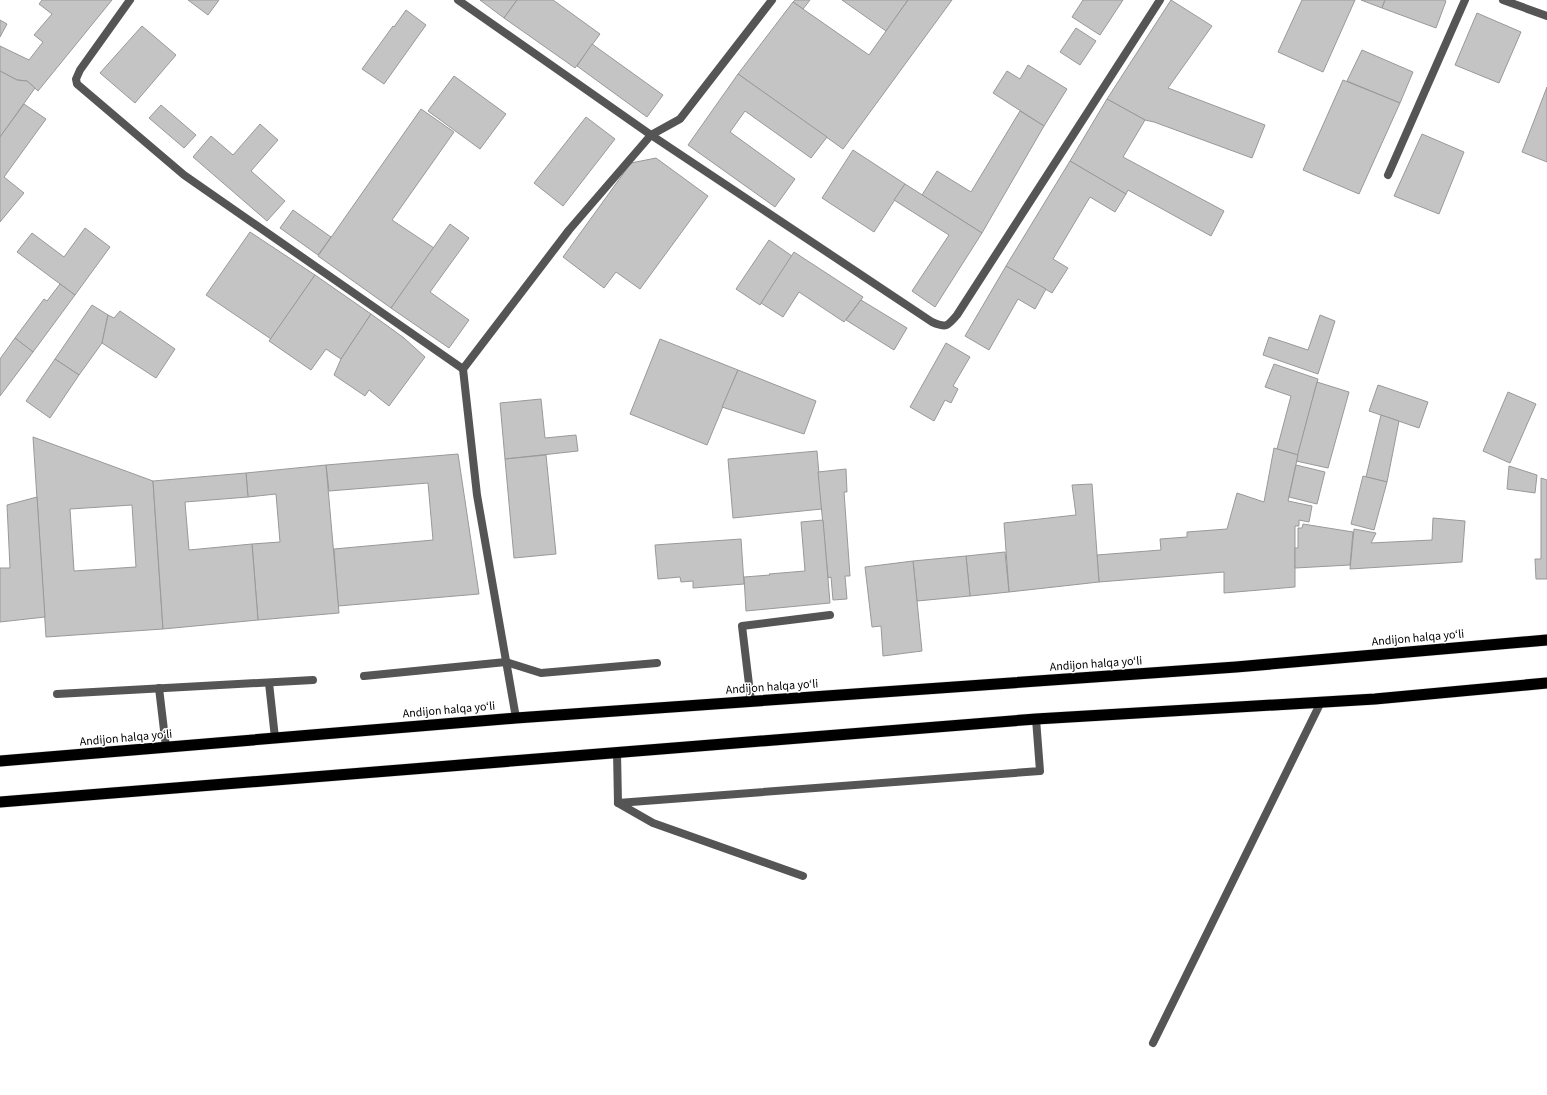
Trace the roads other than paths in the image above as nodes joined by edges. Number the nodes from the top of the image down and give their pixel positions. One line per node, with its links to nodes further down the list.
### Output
1 (130, 0): 10 (lane)
2 (458, 0): 8 (lane)
3 (772, 0): 8 (lane)
4 (1160, 0): 8 (lane)
5 (1466, 0): 9 (lane)
6 (1503, 0): 7 (lane)
7 (1547, 16)
8 (651, 135): 10 (lane)
9 (1388, 175)
10 (463, 369): 13 (lane)
11 (830, 615): 21 (lane)
12 (1547, 640): 21 (highway, Andijon halqa yo‘li)
13 (506, 662): 14 (lane); 15 (lane); 23 (lane)
14 (657, 663)
15 (364, 676)
16 (313, 680): 17 (lane)
17 (269, 683): 19 (lane); 25 (lane)
18 (1547, 683): 22 (highway)
19 (159, 688): 20 (lane); 26 (lane)
20 (57, 694)
21 (751, 701): 23 (highway, Andijon halqa yo‘li)
22 (1321, 702): 24 (highway); 32 (lane)
23 (516, 718): 25 (highway, Andijon halqa yo‘li)
24 (1036, 719): 27 (highway); 30 (lane)
25 (275, 738): 26 (highway, Andijon halqa yo‘li)
26 (166, 747): 28 (highway, Andijon halqa yo‘li)
27 (617, 752): 29 (highway); 30 (lane)
28 (0, 761)
29 (0, 802)
30 (618, 803): 31 (lane)
31 (803, 876)
32 (1153, 1043)

